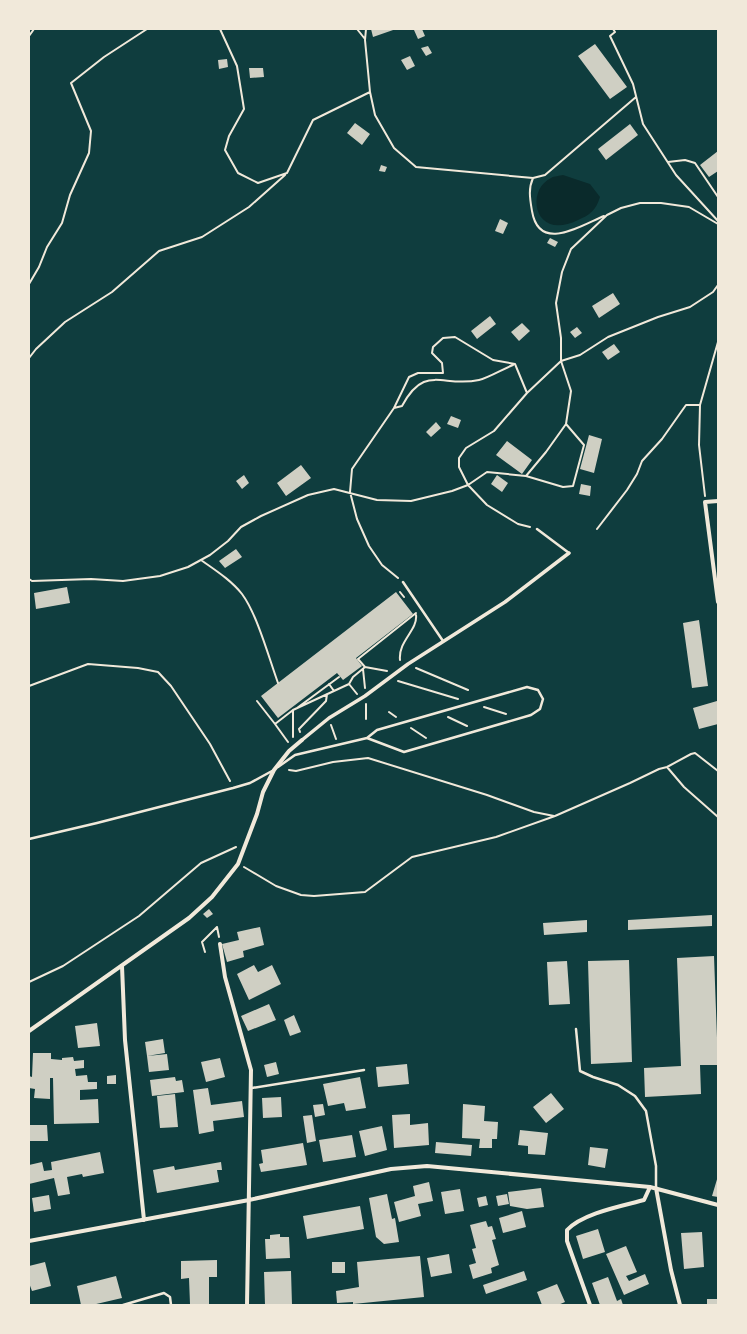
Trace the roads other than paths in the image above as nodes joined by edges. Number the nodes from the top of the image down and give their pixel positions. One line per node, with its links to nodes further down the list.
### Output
1 (718, 501): 5 (street)
2 (537, 529): 3 (lane)
3 (569, 553): 6 (street)
4 (403, 582): 6 (lane)
5 (718, 600)
6 (443, 641): 8 (street)
7 (367, 738): 7 (lane); 9 (lane)
8 (303, 739): 9 (street)
9 (274, 770): 10 (lane); 12 (street)
10 (29, 839)
11 (220, 944): 16 (street)
12 (122, 966): 14 (street); 21 (street)
13 (576, 1029): 18 (lane)
14 (29, 1031)
15 (364, 1070): 16 (lane)
16 (252, 1088): 19 (street)
17 (650, 1187): 18 (street); 19 (street); 26 (street)
18 (656, 1188): 20 (street); 27 (street)
19 (249, 1200): 21 (street); 25 (street)
20 (718, 1205)
21 (144, 1220): 22 (street)
22 (29, 1241)
23 (123, 1305): 24 (lane)
24 (171, 1305)
25 (247, 1305)
26 (590, 1305)
27 (680, 1305)

